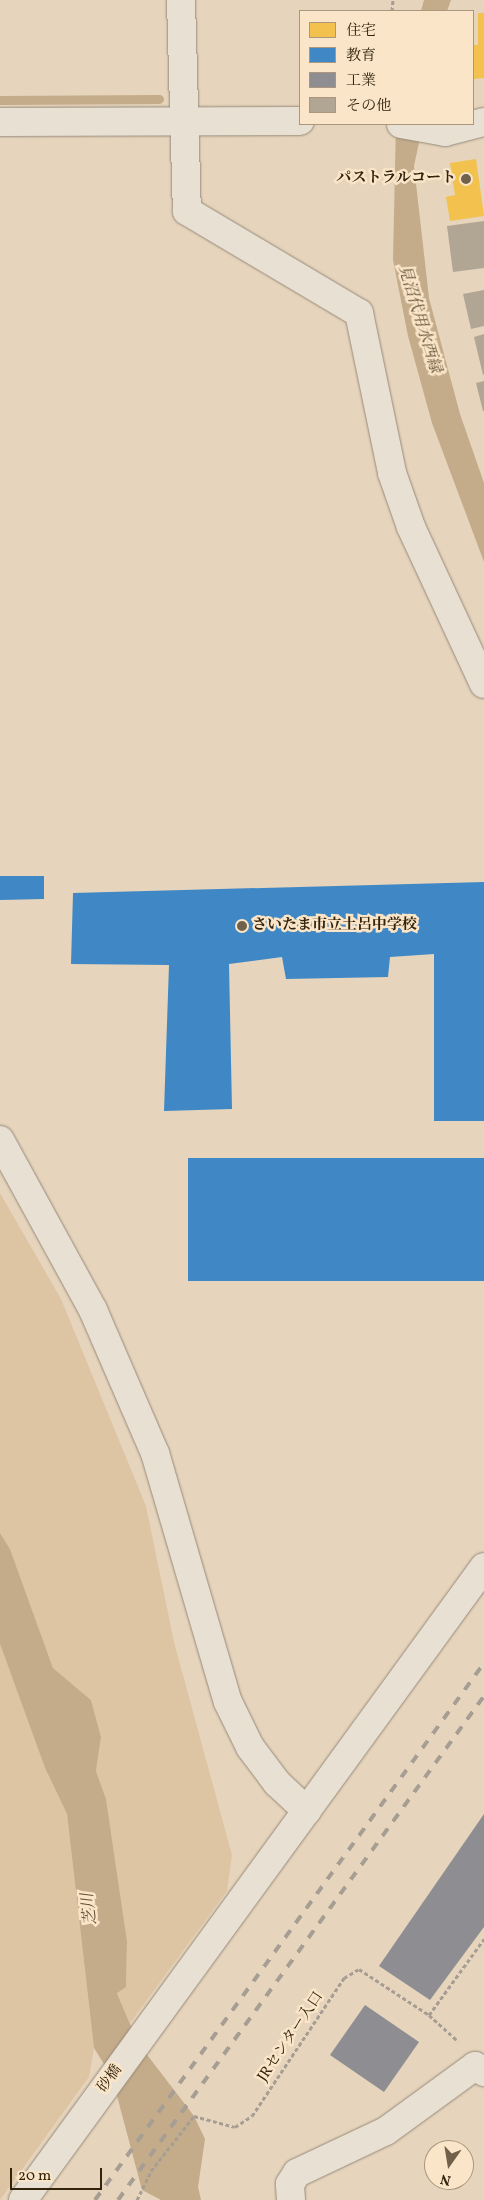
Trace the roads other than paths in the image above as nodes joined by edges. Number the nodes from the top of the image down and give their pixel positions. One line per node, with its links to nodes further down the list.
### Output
1 (180, 0): 2 (street)
2 (182, 120): 3 (street); 4 (street); 7 (street)
3 (299, 121)
4 (0, 122)
5 (406, 125): 6 (street)
6 (472, 125)
7 (484, 684)
8 (0, 1140): 10 (street)
9 (484, 1568): 10 (street, 砂橋)
10 (307, 1811): 12 (street, 砂橋)
11 (475, 2072): 13 (street)
12 (23, 2200)
13 (291, 2200)

